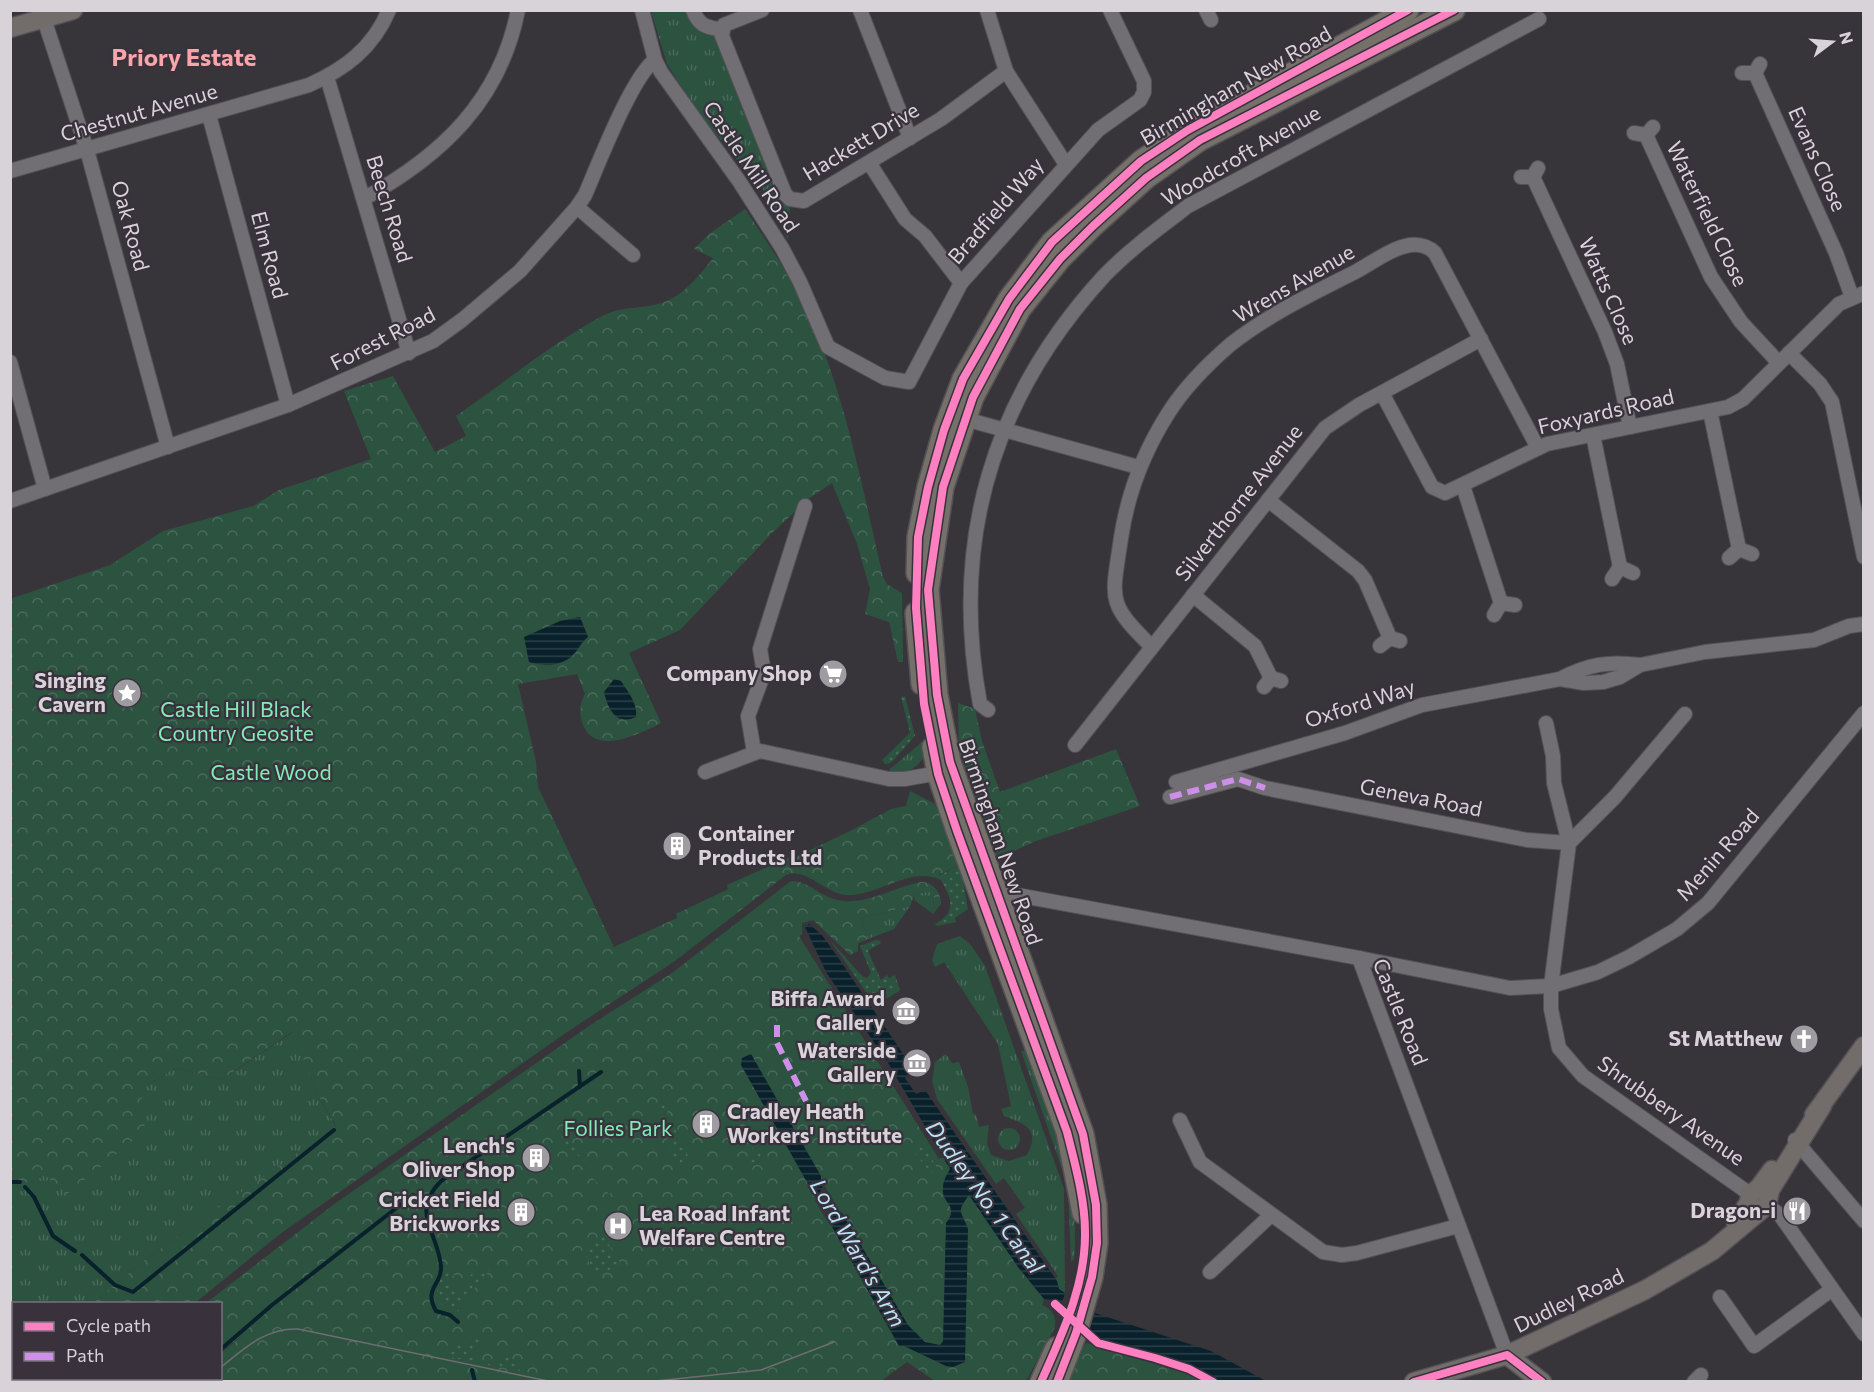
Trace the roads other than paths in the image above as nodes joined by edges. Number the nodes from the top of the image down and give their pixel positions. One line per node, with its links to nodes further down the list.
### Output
1 (73, 10): 12 (main road)
2 (389, 10): 19 (street, Chestnut Avenue)
3 (518, 10): 28 (street)
4 (642, 10): 16 (street, Castle Mill Road)
5 (693, 10): 15 (street)
6 (762, 10): 15 (street)
7 (860, 10): 22 (street)
8 (987, 10): 18 (street)
9 (1408, 10): 41 (highway, Birmingham New Road)
10 (1454, 10): 41 (highway, Birmingham New Road)
11 (1115, 12): 24 (street, Bradfield Way)
12 (44, 19): 14 (main road); 23 (street, Oak Road)
13 (1539, 19): 43 (street, Woodcroft Avenue)
14 (10, 28)
15 (722, 33): 25 (street, Hackett Drive)
16 (655, 60): 29 (street, Forest Road); 34 (street, Castle Mill Road)
17 (1752, 70): 32 (street, Evans Close)
18 (1006, 71): 22 (street, Hackett Drive); 24 (street)
19 (327, 77): 20 (street, Chestnut Avenue); 28 (street, Beech Road)
20 (208, 115): 23 (street, Chestnut Avenue); 39 (street, Elm Road)
21 (1644, 132): 36 (street, Waterfield Close)
22 (910, 138): 25 (street, Hackett Drive)
23 (87, 150): 26 (street, Chestnut Avenue); 45 (street, Oak Road)
24 (1065, 163): 31 (street, Bradfield Way)
25 (870, 164): 31 (street)
26 (10, 171)
27 (1530, 174): 42 (street, Watts Close)
28 (364, 198): 35 (street, Beech Road)
29 (577, 207): 30 (street); 35 (street, Forest Road)
30 (633, 255)
31 (961, 283): 34 (street, Bradfield Way)
32 (1858, 295): 36 (street, Foxyards Road)
33 (1481, 339): 38 (street, Silverthorne Avenue); 46 (street); 47 (street, Wrens Avenue)
34 (828, 347)
35 (409, 353): 39 (street, Forest Road)
36 (1784, 358): 40 (street, Foxyards Road); 53 (street, Waterfield Close)
37 (10, 362): 49 (street)
38 (1382, 393): 48 (street, Foxyards Road); 50 (street, Silverthorne Avenue)
39 (288, 405): 45 (street, Forest Road)
40 (1710, 411): 42 (street, Foxyards Road); 54 (street)
41 (957, 416): 43 (street); 69 (highway, Birmingham New Road)
42 (1630, 427): 44 (street, Foxyards Road)
43 (1003, 429): 47 (street); 62 (street, Woodcroft Avenue)
44 (1593, 435): 46 (street, Foxyards Road); 55 (street)
45 (168, 447): 49 (street, Forest Road)
46 (1538, 448): 48 (street, Foxyards Road)
47 (1138, 467): 60 (street, Wrens Avenue)
48 (1463, 486): 57 (street)
49 (45, 489): 51 (street, Forest Road)
50 (1268, 500): 56 (street, Silverthorne Avenue); 59 (street)
51 (10, 501)
52 (806, 506): 67 (street)
53 (1862, 548)
54 (1740, 554)
55 (1612, 579)
56 (1193, 595): 60 (street, Silverthorne Avenue); 61 (street)
57 (1515, 605)
58 (1863, 624): 70 (street, Oxford Way)
59 (1390, 642)
60 (1152, 647): 66 (street, Silverthorne Avenue)
61 (1272, 682)
62 (988, 710)
63 (1863, 713): 75 (street, Menin Road)
64 (1684, 714): 72 (street)
65 (1546, 723): 72 (street)
66 (1075, 745)
67 (754, 752): 68 (street); 69 (street)
68 (705, 772)
69 (945, 772): 73 (highway, Birmingham New Road); 86 (highway, Birmingham New Road)
70 (1176, 782)
71 (1170, 797): 72 (street, Geneva Road)
72 (1569, 843): 75 (street, Shrubbery Avenue)
73 (998, 898): 74 (street, Castle Road); 86 (highway, Birmingham New Road)
74 (1359, 958): 75 (street, Menin Road); 82 (street, Castle Road)
75 (1551, 986): 79 (street, Shrubbery Avenue)
76 (1863, 1046): 78 (main road, Dudley Road)
77 (1180, 1120): 80 (street)
78 (1797, 1142): 79 (main road, Dudley Road); 81 (street)
79 (1759, 1199): 84 (street, Shrubbery Avenue); 88 (main road, Dudley Road)
80 (1271, 1215): 82 (street); 83 (street)
81 (1863, 1221)
82 (1458, 1226): 88 (street, Castle Road)
83 (1210, 1272)
84 (1831, 1290): 85 (street); 87 (street, Shrubbery Avenue)
85 (1720, 1297)
86 (1079, 1303): 89 (highway, Birmingham New Road)
87 (1863, 1334)
88 (1508, 1355): 90 (main road, Dudley Road); 91 (main road)
89 (1053, 1379)
90 (1414, 1382)
91 (1542, 1382)

